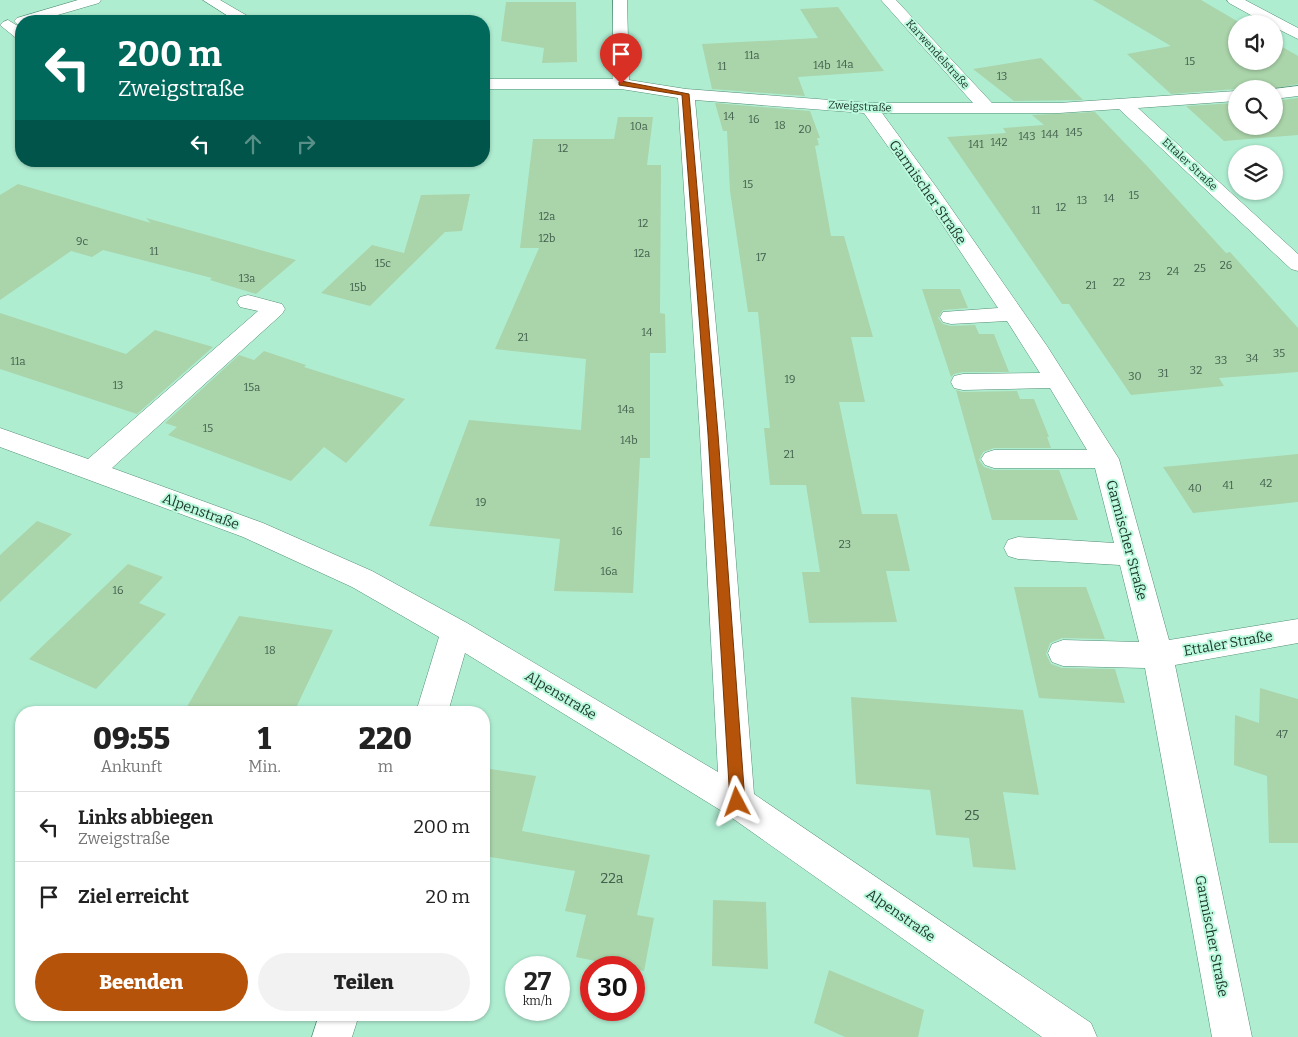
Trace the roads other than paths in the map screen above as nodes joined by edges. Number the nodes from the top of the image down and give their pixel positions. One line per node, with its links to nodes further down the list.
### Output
1 (94, 0): 6 (street)
2 (210, 0): 7 (street)
3 (620, 0): 10 (street)
4 (888, 0): 17 (street, Karwendelstraße)
5 (1234, 0): 8 (street)
6 (43, 15)
7 (236, 15)
8 (1298, 34)
9 (490, 84): 10 (street, Zweigstraße)
10 (621, 84): 13 (street, Zweigstraße)
11 (1298, 91): 12 (street)
12 (1283, 93)
13 (686, 94): 16 (street, Zweigstraße); 35 (street)
14 (1228, 97): 15 (street, Zweigstraße)
15 (1124, 104): 17 (street, Zweigstraße); 18 (street, Ettaler Straße)
16 (868, 108): 17 (street, Zweigstraße); 20 (street, Garmischer Straße)
17 (987, 108)
18 (1298, 265)
19 (248, 302): 27 (street)
20 (1014, 314): 21 (street); 22 (street, Garmischer Straße)
21 (951, 317)
22 (1057, 380): 23 (street); 25 (street, Garmischer Straße)
23 (963, 382)
24 (0, 437): 27 (street, Alpenstraße)
25 (1106, 459): 26 (street); 29 (street, Garmischer Straße)
26 (994, 460)
27 (92, 471): 31 (street, Alpenstraße)
28 (1018, 548): 29 (street)
29 (1131, 555): 33 (street, Garmischer Straße)
30 (1298, 631): 33 (street, Ettaler Straße)
31 (456, 632): 34 (street); 35 (street, Alpenstraße)
32 (1063, 653): 33 (street, Ettaler Straße)
33 (1158, 655): 39 (street, Garmischer Straße)
34 (434, 706)
35 (737, 802): 38 (street, Alpenstraße)
36 (337, 1021): 37 (street)
37 (332, 1037)
38 (1077, 1037)
39 (1232, 1037)

